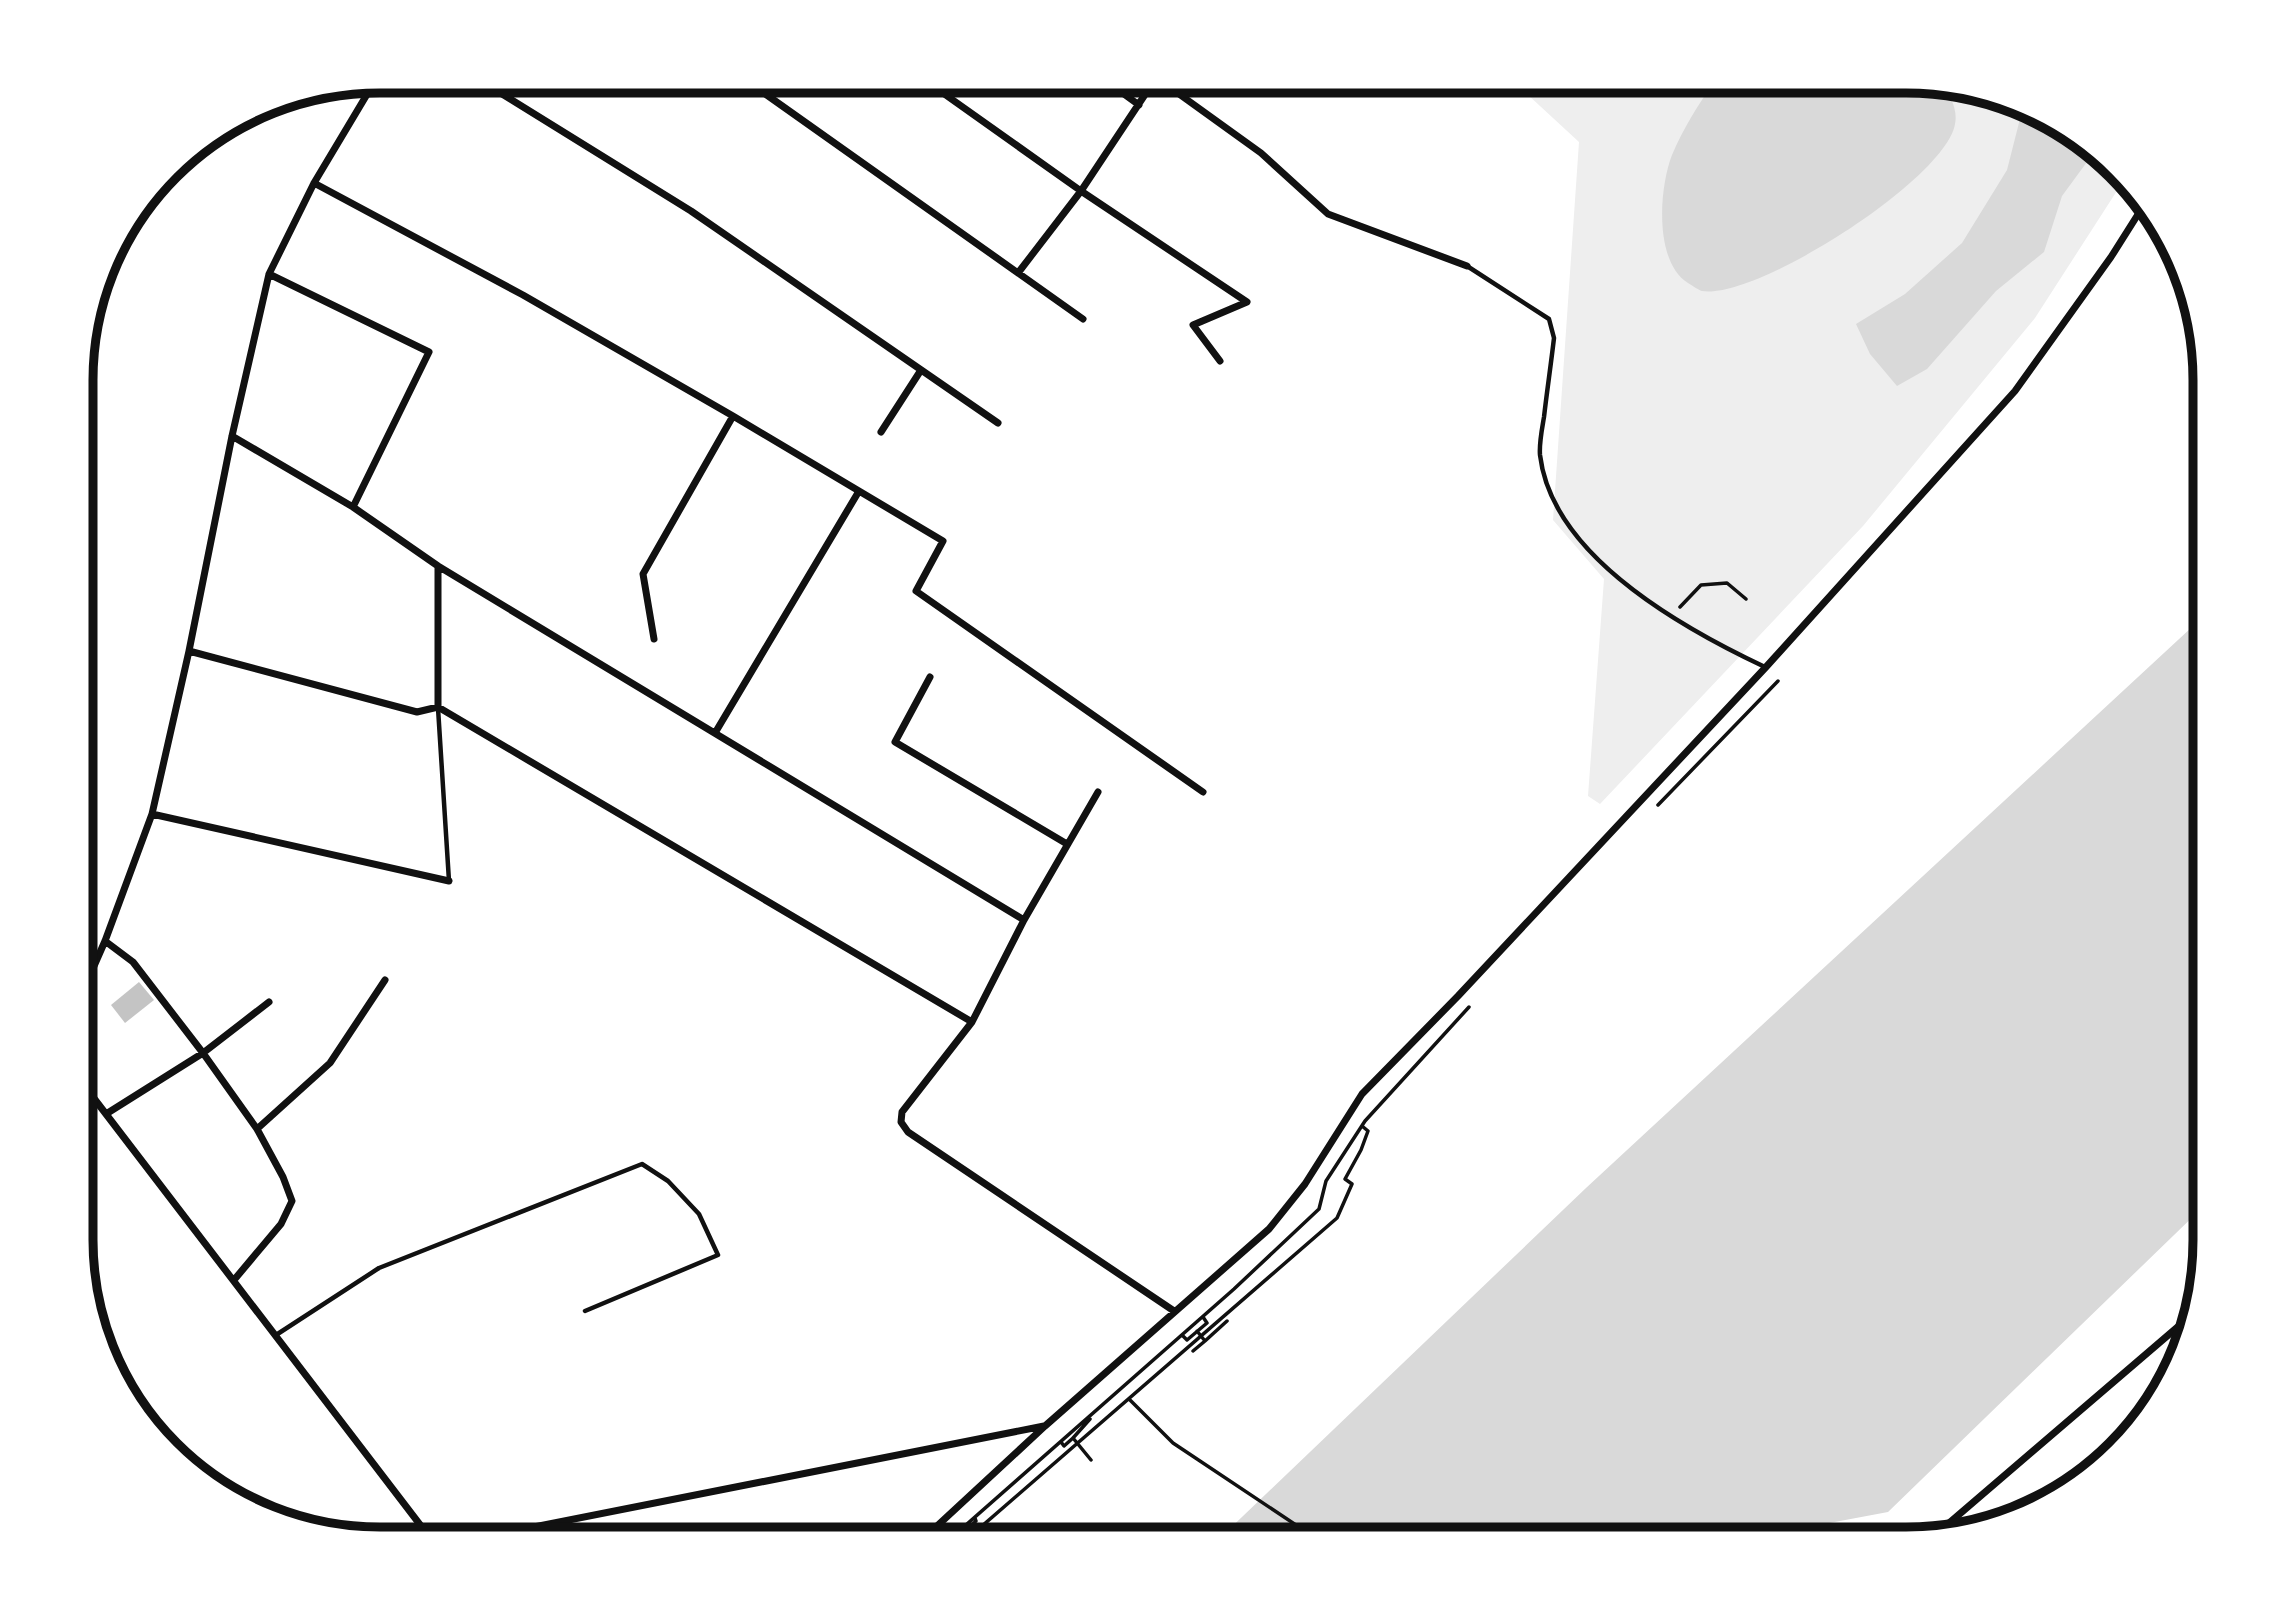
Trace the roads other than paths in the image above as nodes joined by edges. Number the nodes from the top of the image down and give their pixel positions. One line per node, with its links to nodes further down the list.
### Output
1 (368, 93): 9 (street)
2 (502, 93): 17 (street)
3 (764, 93): 13 (street)
4 (943, 93): 10 (street)
5 (1122, 93): 8 (street)
6 (1147, 93): 8 (street)
7 (1178, 93): 12 (street)
8 (1139, 106): 10 (street)
9 (314, 183): 14 (street); 18 (street)
10 (1080, 191): 13 (street); 16 (street)
11 (2139, 212): 27 (street)
12 (1467, 266): 27 (lane)
13 (1018, 273): 15 (street)
14 (270, 274): 21 (street); 23 (street)
15 (1083, 320)
16 (1220, 361)
17 (921, 370): 19 (street); 20 (street)
18 (733, 416): 22 (street); 25 (street)
19 (998, 423)
20 (881, 432)
21 (232, 436): 23 (street); 26 (street)
22 (859, 491): 30 (street); 32 (street)
23 (353, 507): 24 (street)
24 (438, 566): 29 (street); 30 (street)
25 (654, 639)
26 (189, 651): 29 (street); 33 (street)
27 (1766, 667): 48 (street)
28 (930, 677): 34 (street)
29 (438, 707): 35 (lane); 41 (street)
30 (715, 733): 36 (street)
31 (1098, 792): 34 (street)
32 (1203, 792)
33 (152, 814): 35 (street); 37 (street)
34 (1067, 844): 36 (street)
35 (449, 881)
36 (1024, 920): 41 (street)
37 (105, 941): 38 (street); 42 (street)
38 (93, 969)
39 (385, 980): 45 (street)
40 (269, 1002): 42 (street)
41 (972, 1021): 48 (street)
42 (203, 1053): 44 (street); 45 (street)
43 (93, 1097): 44 (street)
44 (106, 1114): 46 (street)
45 (257, 1129): 46 (street)
46 (234, 1280): 50 (street)
47 (584, 1311): 50 (lane)
48 (1174, 1311): 51 (street)
49 (2180, 1325): 52 (street)
50 (276, 1335): 53 (street)
51 (1045, 1426): 54 (street); 55 (street)
52 (1948, 1524)
53 (422, 1527)
54 (534, 1527)
55 (936, 1527)

